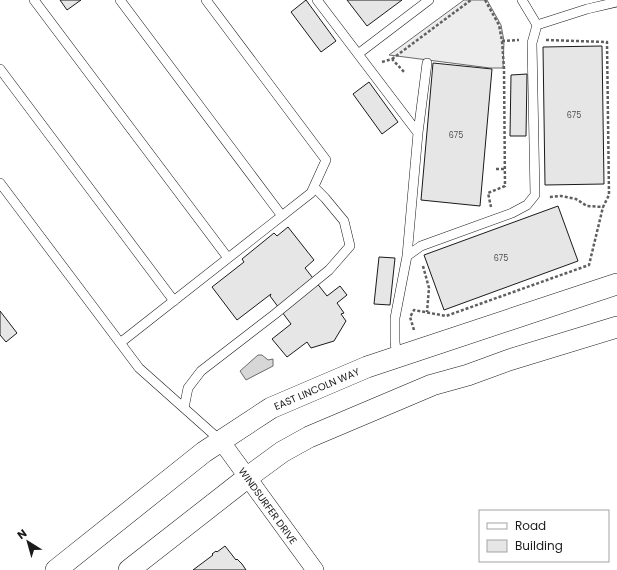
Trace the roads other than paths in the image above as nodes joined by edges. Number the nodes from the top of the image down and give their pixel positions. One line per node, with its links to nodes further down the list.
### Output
1 (34, 0): 17 (lane)
2 (120, 0): 15 (lane)
3 (206, 0): 14 (lane)
4 (318, 0): 9 (lane)
5 (429, 0): 9 (lane)
6 (522, 0): 8 (lane)
7 (617, 2): 8 (lane)
8 (537, 24): 16 (lane)
9 (358, 54): 12 (lane)
10 (427, 63): 12 (lane)
11 (0, 69): 19 (lane)
12 (418, 133): 16 (lane)
13 (0, 183): 21 (lane)
14 (314, 187): 15 (lane); 23 (lane)
15 (282, 216): 17 (lane)
16 (407, 256): 22 (lane)
17 (228, 258): 19 (lane)
18 (617, 284): 22 (street, EAST LINCOLN WAY)
19 (174, 301): 21 (lane)
20 (617, 327): 25 (street)
21 (120, 343): 23 (lane)
22 (397, 357): 24 (street, EAST LINCOLN WAY)
23 (184, 408): 24 (lane)
24 (221, 441): 25 (street, WINDSURFER DRIVE); 26 (street, EAST LINCOLN WAY)
25 (248, 477): 27 (street); 28 (street, WINDSURFER DRIVE)
26 (56, 570)
27 (129, 570)
28 (315, 570)

